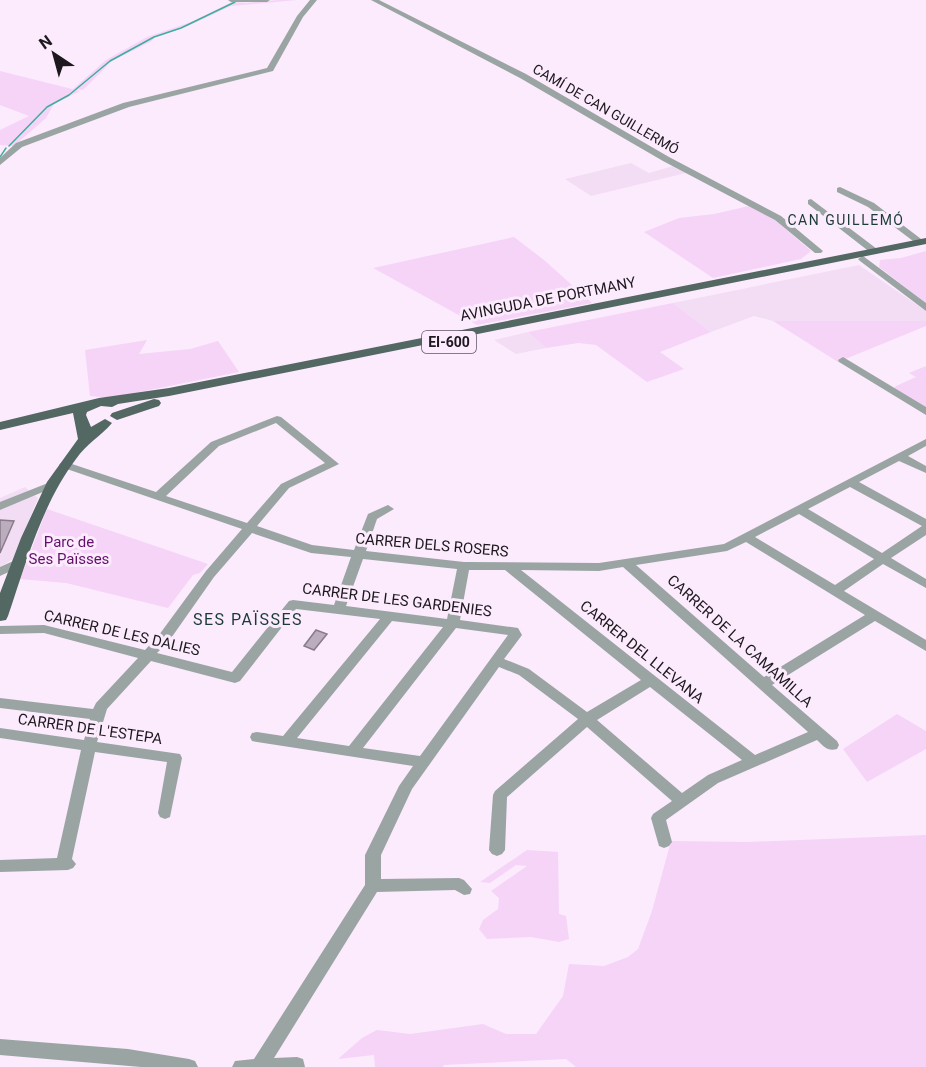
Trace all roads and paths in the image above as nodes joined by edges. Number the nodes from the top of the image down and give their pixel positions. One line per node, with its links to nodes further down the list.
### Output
1 (231, 0): 2 (street)
2 (267, 0)
3 (314, 0): 5 (street)
4 (374, 0): 9 (street, CAMÍ DE CAN GUILLERMÓ)
5 (0, 163)
6 (840, 190): 8 (street)
7 (811, 202): 10 (street)
8 (924, 243): 10 (main road, AVINGUDA DE PORTMANY / EI-600); 12 (main road, AVINGUDA DE PORTMANY / EI-600)
9 (818, 251): 11 (main road); 13 (main road)
10 (874, 251): 11 (main road, AVINGUDA DE PORTMANY / EI-600)
11 (841, 258): 13 (main road, AVINGUDA DE PORTMANY / EI-600)
12 (863, 259): 14 (street); 20 (main road, AVINGUDA DE PORTMANY / EI-600)
13 (715, 283): 16 (main road, AVINGUDA DE PORTMANY / EI-600)
14 (926, 308)
15 (843, 360): 18 (street)
16 (105, 402): 17 (main road, EI-600); 20 (main road)
17 (86, 406): 19 (main road, EI-600); 21 (main road)
18 (926, 412)
19 (42, 418): 21 (main road, EI-600); 22 (main road, EI-600)
20 (111, 419): 21 (main road, EI-600); 23 (main road)
21 (83, 421): 23 (main road)
22 (0, 426)
23 (84, 438): 26 (main road)
24 (926, 442): 25 (street, CARRER DELS ROSERS)
25 (899, 456): 27 (street); 28 (street, CARRER DELS ROSERS)
26 (65, 465): 29 (main road); 31 (street, CARRER DELS ROSERS)
27 (926, 470)
28 (850, 482): 35 (street, CARRER DELS ROSERS); 36 (street)
29 (52, 484): 30 (street); 32 (main road)
30 (22, 497): 32 (street); 33 (street)
31 (156, 498): 37 (street, CARRER DELS ROSERS); 37 (street)
32 (44, 503): 42 (main road)
33 (0, 506)
34 (388, 509): 40 (street)
35 (799, 509): 39 (street, CARRER DELS ROSERS); 41 (street)
36 (926, 524)
37 (247, 529): 40 (street, CARRER DELS ROSERS); 56 (street)
38 (926, 529): 41 (street)
39 (746, 537): 43 (street, CARRER DELS ROSERS); 48 (street)
40 (360, 554): 44 (street, CARRER DELS ROSERS); 49 (street)
41 (882, 558): 47 (street); 48 (street)
42 (20, 562): 46 (street); 51 (main road)
43 (626, 563): 45 (street, CARRER DELS ROSERS); 60 (street, CARRER DE LA CAMAMILLA)
44 (464, 566): 45 (street, CARRER DELS ROSERS); 53 (street)
45 (509, 567): 59 (street, CARRER DEL LLEVANA)
46 (0, 572)
47 (926, 584)
48 (835, 591): 50 (street)
49 (338, 610): 52 (street, CARRER DE LES GARDENIES); 58 (street, CARRER DE LES GARDENIES)
50 (875, 615): 55 (street); 60 (street)
51 (0, 616)
52 (389, 616): 53 (street, CARRER DE LES GARDENIES); 67 (street)
53 (453, 623): 57 (street, CARRER DE LES GARDENIES); 70 (street)
54 (0, 630): 56 (street, CARRER DE LES DALIES)
55 (926, 646)
56 (148, 656): 58 (street, CARRER DE LES DALIES); 62 (street)
57 (495, 661): 63 (street); 71 (street)
58 (235, 678)
59 (651, 680): 63 (street); 72 (street, CARRER DEL LLEVANA)
60 (763, 684): 65 (street, CARRER DE LA CAMAMILLA)
61 (0, 703): 62 (street)
62 (99, 715): 68 (street)
63 (587, 719): 73 (street); 76 (street)
64 (0, 733): 68 (street, CARRER DE L'ESTEPA)
65 (819, 733): 69 (street, CARRER DE LA CAMAMILLA); 72 (street)
66 (257, 737): 67 (street)
67 (287, 741): 70 (street)
68 (89, 745): 74 (street, CARRER DE L'ESTEPA); 77 (street)
69 (832, 745)
70 (353, 751): 71 (street)
71 (423, 762): 78 (street)
72 (754, 762): 73 (street)
73 (682, 801): 75 (street)
74 (165, 813)
75 (664, 842)
76 (498, 850)
77 (0, 866)
78 (373, 886): 79 (street); 82 (street)
79 (464, 889)
80 (0, 1047): 83 (street)
81 (297, 1065): 82 (street)
82 (259, 1066): 84 (street)
83 (189, 1067)
84 (241, 1067)

